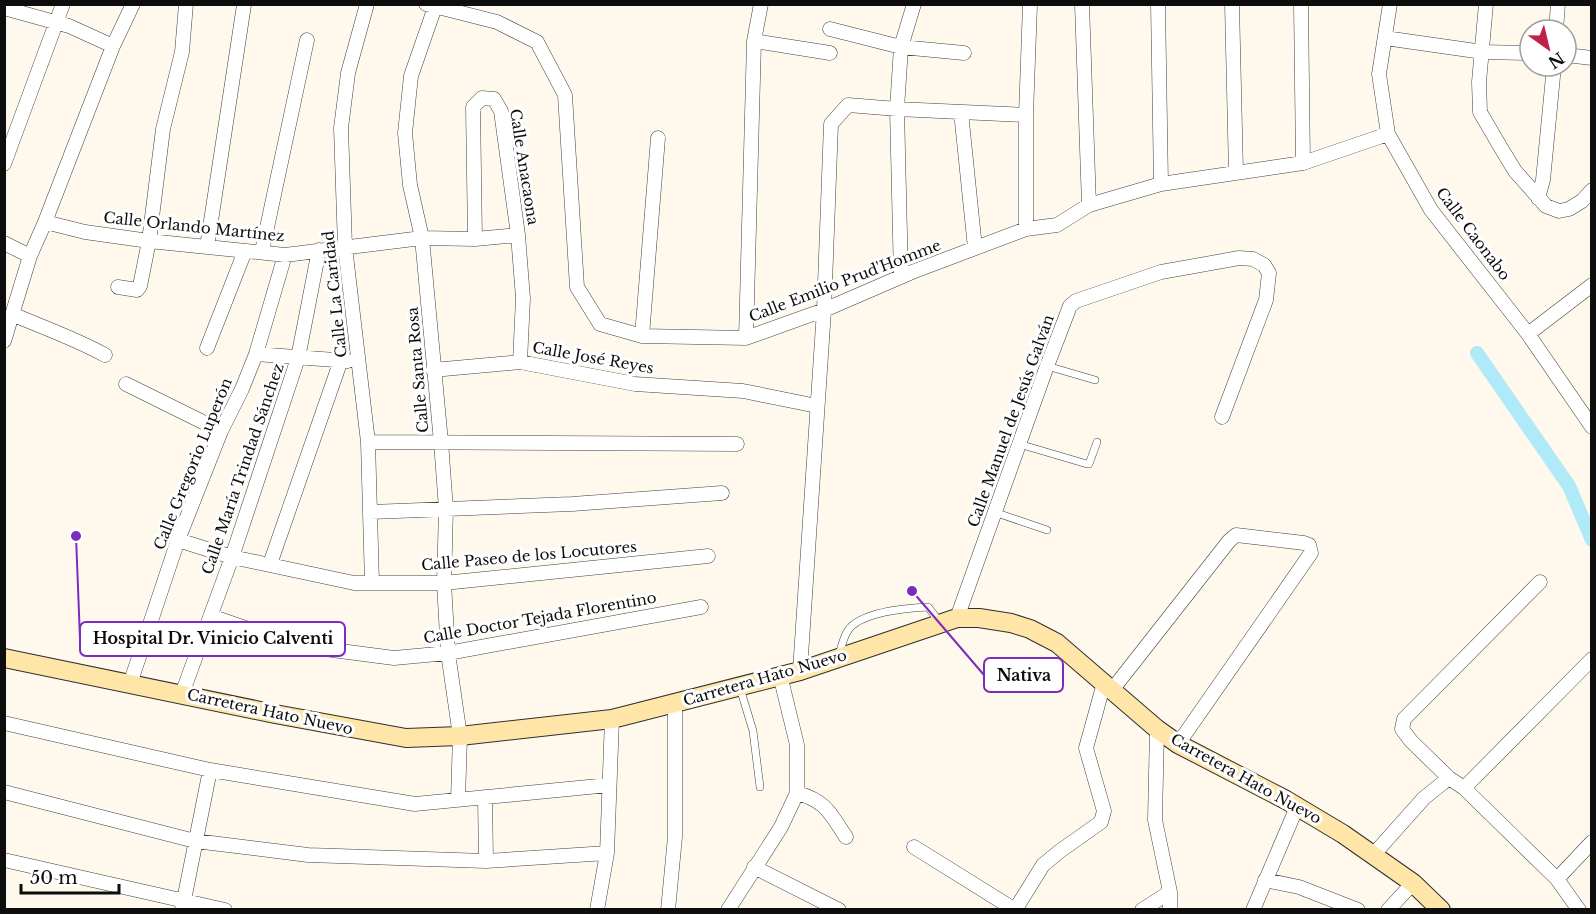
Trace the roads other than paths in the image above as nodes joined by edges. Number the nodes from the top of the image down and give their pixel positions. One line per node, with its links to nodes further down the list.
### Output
1 (63, 4): 17 (street)
2 (133, 4): 22 (street)
3 (186, 4): 46 (street)
4 (367, 4): 49 (street, Calle La Caridad)
5 (761, 4): 21 (street)
6 (914, 4): 23 (street)
7 (1030, 4): 31 (street)
8 (1082, 4): 40 (street)
9 (1158, 4): 37 (street)
10 (1232, 4): 36 (street)
11 (1301, 4): 34 (street)
12 (1389, 4): 19 (street, Calle Caonabo)
13 (1486, 4): 24 (street)
14 (244, 5): 48 (street)
15 (432, 5): 44 (street, Calle Santa Rosa); 62 (street, Calle Emilio Prud'Homme)
16 (4, 8): 17 (street)
17 (56, 22): 22 (street); 35 (street)
18 (830, 29): 23 (street)
19 (1384, 38): 24 (street); 32 (street, Calle Caonabo)
20 (307, 40): 53 (street)
21 (754, 42): 25 (street); 63 (street)
22 (113, 46): 41 (street)
23 (902, 47): 27 (street); 29 (street)
24 (1483, 52): 26 (street); 39 (street)
25 (830, 53)
26 (1518, 53)
27 (964, 54)
28 (1553, 78): 39 (street)
29 (897, 109): 30 (street); 56 (street); 59 (street)
30 (961, 112): 31 (street); 50 (street)
31 (1026, 115): 42 (street)
32 (1388, 134): 34 (street, Calle Emilio Prud'Homme); 61 (street, Calle Caonabo)
33 (658, 138): 62 (street)
34 (1303, 163): 36 (street, Calle Emilio Prud'Homme)
35 (4, 164)
36 (1236, 173): 37 (street, Calle Emilio Prud'Homme)
37 (1161, 184): 40 (street, Calle Emilio Prud'Homme)
38 (1592, 190): 39 (street)
39 (1538, 198)
40 (1089, 205): 42 (street, Calle Emilio Prud'Homme)
41 (45, 222): 46 (street, Calle Orlando Martínez); 54 (street)
42 (1026, 229): 50 (street, Calle Emilio Prud'Homme)
43 (518, 235): 45 (street, Calle Orlando Martínez); 45 (street, Calle Anacaona); 71 (street, Calle Anacaona)
44 (422, 238): 45 (street, Calle Orlando Martínez); 49 (street, Calle Orlando Martínez); 73 (street, Calle Santa Rosa)
45 (475, 239)
46 (149, 241): 48 (street, Calle Orlando Martínez); 58 (street)
47 (4, 243): 54 (street)
48 (207, 247): 52 (street, Calle Orlando Martínez)
49 (345, 247): 51 (street, Calle Orlando Martínez); 70 (street, Calle La Caridad)
50 (975, 248): 56 (street, Calle Emilio Prud'Homme)
51 (319, 250): 55 (street, Calle Orlando Martínez); 68 (street, Calle María Trindad Sánchez)
52 (245, 251): 53 (street, Calle Orlando Martínez); 65 (street)
53 (262, 251): 55 (street, Calle Orlando Martínez)
54 (30, 255): 60 (street)
55 (285, 255): 66 (street, Calle Gregorio Luperón)
56 (901, 277): 59 (street, Calle Emilio Prud'Homme)
57 (1592, 285): 61 (street)
58 (118, 287)
59 (824, 310): 63 (street, Calle Emilio Prud'Homme); 76 (street)
60 (14, 315): 64 (street); 67 (street)
61 (1528, 334): 78 (street, Calle Caonabo)
62 (642, 336): 63 (street, Calle Emilio Prud'Homme)
63 (746, 338)
64 (4, 341)
65 (207, 348)
66 (256, 354): 68 (street); 79 (street, Calle Gregorio Luperón)
67 (105, 355)
68 (298, 358): 69 (street); 92 (street, Calle María Trindad Sánchez)
69 (341, 360): 70 (street); 93 (street)
70 (359, 362): 80 (street, Calle La Caridad)
71 (520, 362): 73 (street, Calle José Reyes); 76 (street, Calle José Reyes)
72 (1047, 366): 74 (lane); 77 (street, Calle Manuel de Jesús Galván); 84 (street, Calle Manuel de Jesús Galván)
73 (434, 370): 81 (street, Calle Santa Rosa)
74 (1095, 380)
75 (126, 384): 79 (street)
76 (817, 406): 104 (street)
77 (1222, 417)
78 (1592, 427)
79 (221, 431): 90 (street, Calle Gregorio Luperón)
80 (368, 442): 81 (street); 87 (street, Calle La Caridad)
81 (441, 442): 83 (street); 86 (street, Calle Santa Rosa)
82 (1097, 442): 84 (lane)
83 (737, 444)
84 (1019, 444): 88 (street, Calle Manuel de Jesús Galván)
85 (722, 493): 86 (street)
86 (446, 509): 87 (street); 96 (street, Calle Santa Rosa)
87 (371, 512): 95 (street, Calle La Caridad)
88 (994, 512): 89 (lane); 99 (street, Calle Manuel de Jesús Galván)
89 (1047, 530)
90 (178, 540): 92 (street, Calle Paseo de los Locutores); 106 (street, Calle Gregorio Luperón)
91 (708, 556): 96 (street, Calle Paseo de los Locutores)
92 (232, 557): 93 (street, Calle Paseo de los Locutores); 98 (street, Calle María Trindad Sánchez)
93 (270, 564): 95 (street, Calle Paseo de los Locutores)
94 (1540, 582): 117 (street)
95 (372, 583): 96 (street, Calle Paseo de los Locutores)
96 (444, 583): 100 (street, Calle Santa Rosa)
97 (701, 607): 100 (street, Calle Doctor Tejada Florentino)
98 (211, 616): 100 (street, Calle Doctor Tejada Florentino); 109 (street, Calle María Trindad Sánchez)
99 (949, 621): 103 (main road, Carretera Hato Nuevo); 103 (lane); 108 (main road, Carretera Hato Nuevo)
100 (448, 654): 114 (street, Calle Santa Rosa)
101 (4, 658): 106 (main road, Carretera Hato Nuevo)
102 (1592, 659): 120 (street)
103 (837, 660): 104 (main road, Carretera Hato Nuevo)
104 (800, 671): 105 (main road, Carretera Hato Nuevo)
105 (780, 675): 107 (main road, Carretera Hato Nuevo); 122 (street)
106 (130, 684): 109 (main road, Carretera Hato Nuevo)
107 (739, 686): 110 (main road, Carretera Hato Nuevo); 119 (lane)
108 (1108, 686): 113 (main road, Carretera Hato Nuevo); 115 (street); 145 (street)
109 (182, 694): 114 (main road, Carretera Hato Nuevo)
110 (675, 704): 111 (main road, Carretera Hato Nuevo); 142 (street)
111 (612, 720): 114 (main road, Carretera Hato Nuevo); 118 (street)
112 (4, 723): 116 (street)
113 (1157, 729): 115 (main road, Carretera Hato Nuevo); 138 (street)
114 (460, 736): 124 (street, Calle Santa Rosa)
115 (1178, 744): 125 (main road, Carretera Hato Nuevo)
116 (210, 770): 124 (street); 127 (street)
117 (1449, 778): 120 (street); 131 (street)
118 (609, 785): 123 (street); 130 (street)
119 (760, 787)
120 (1464, 788): 136 (street)
121 (4, 792): 127 (street)
122 (797, 793): 126 (street); 134 (street)
123 (485, 797): 124 (street); 133 (street)
124 (458, 800)
125 (1297, 807): 131 (main road, Carretera Hato Nuevo); 135 (street)
126 (846, 837)
127 (195, 841): 133 (street); 139 (street)
128 (1592, 842): 136 (street)
129 (914, 847): 145 (street)
130 (608, 854): 133 (street); 141 (street)
131 (1374, 854): 137 (main road, Carretera Hato Nuevo)
132 (4, 860): 139 (street)
133 (486, 861)
134 (754, 867): 143 (street); 144 (street)
135 (1265, 879): 148 (street); 149 (street)
136 (1557, 879): 152 (street)
137 (1413, 883): 150 (street); 151 (main road, Carretera Hato Nuevo)
138 (1170, 892): 146 (street); 147 (street)
139 (182, 906): 140 (street)
140 (225, 909)
141 (597, 909)
142 (668, 909)
143 (728, 909)
144 (839, 909)
145 (1015, 909)
146 (1142, 909)
147 (1170, 909)
148 (1253, 909)
149 (1358, 909)
150 (1388, 909)
151 (1440, 909)
152 (1579, 909)

